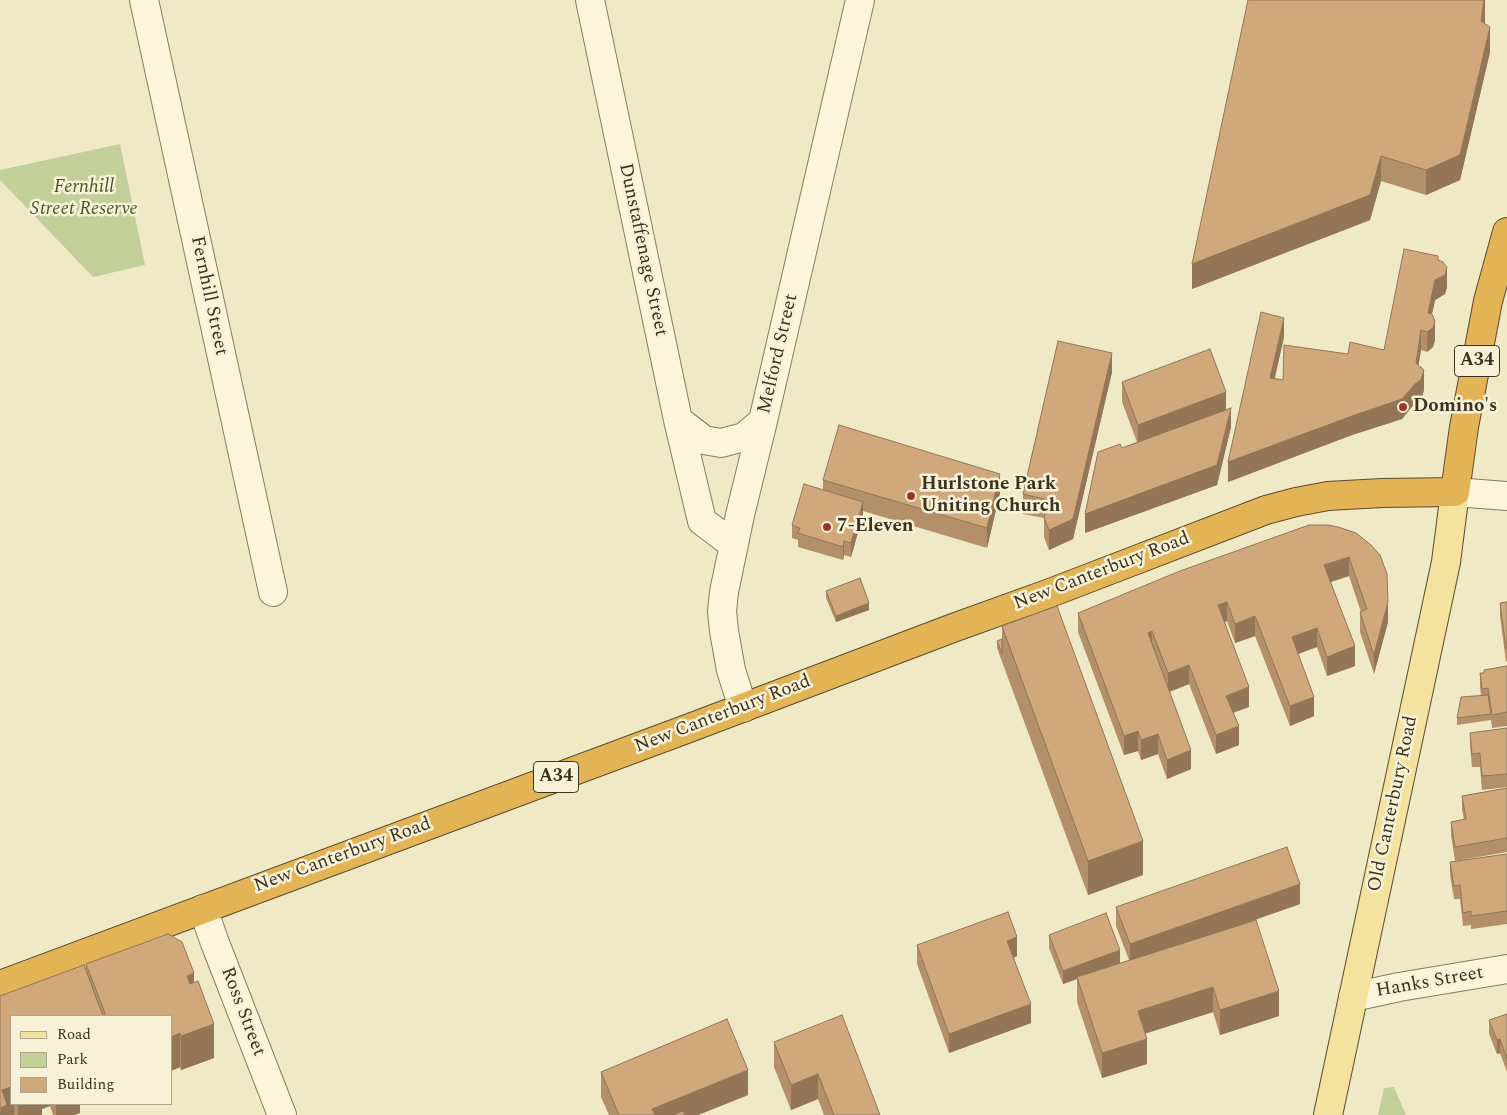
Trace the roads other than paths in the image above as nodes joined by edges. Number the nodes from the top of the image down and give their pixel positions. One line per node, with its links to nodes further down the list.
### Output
1 (144, 0): 12 (street, Fernhill Street)
2 (590, 0): 5 (street, Dunstaffenage Street)
3 (860, 0): 6 (street, Melford Street)
4 (1507, 232): 7 (highway, A34)
5 (678, 420): 6 (street); 9 (street, Dunstaffenage Street)
6 (764, 421): 10 (street, Melford Street)
7 (1455, 492): 8 (street); 13 (highway, New Canterbury Road / A34); 17 (main road, Old Canterbury Road)
8 (1507, 496)
9 (698, 499): 10 (street); 11 (street, Dunstaffenage Street)
10 (740, 515): 11 (street, Melford Street)
11 (734, 545): 13 (street, Melford Street)
12 (273, 592)
13 (743, 708): 14 (highway, New Canterbury Road / A34)
14 (203, 908): 16 (highway, New Canterbury Road / A34); 18 (street, Ross Street)
15 (1507, 969): 17 (street, Hanks Street)
16 (0, 985)
17 (1353, 997): 19 (main road, Old Canterbury Road)
18 (282, 1115)
19 (1328, 1115)

